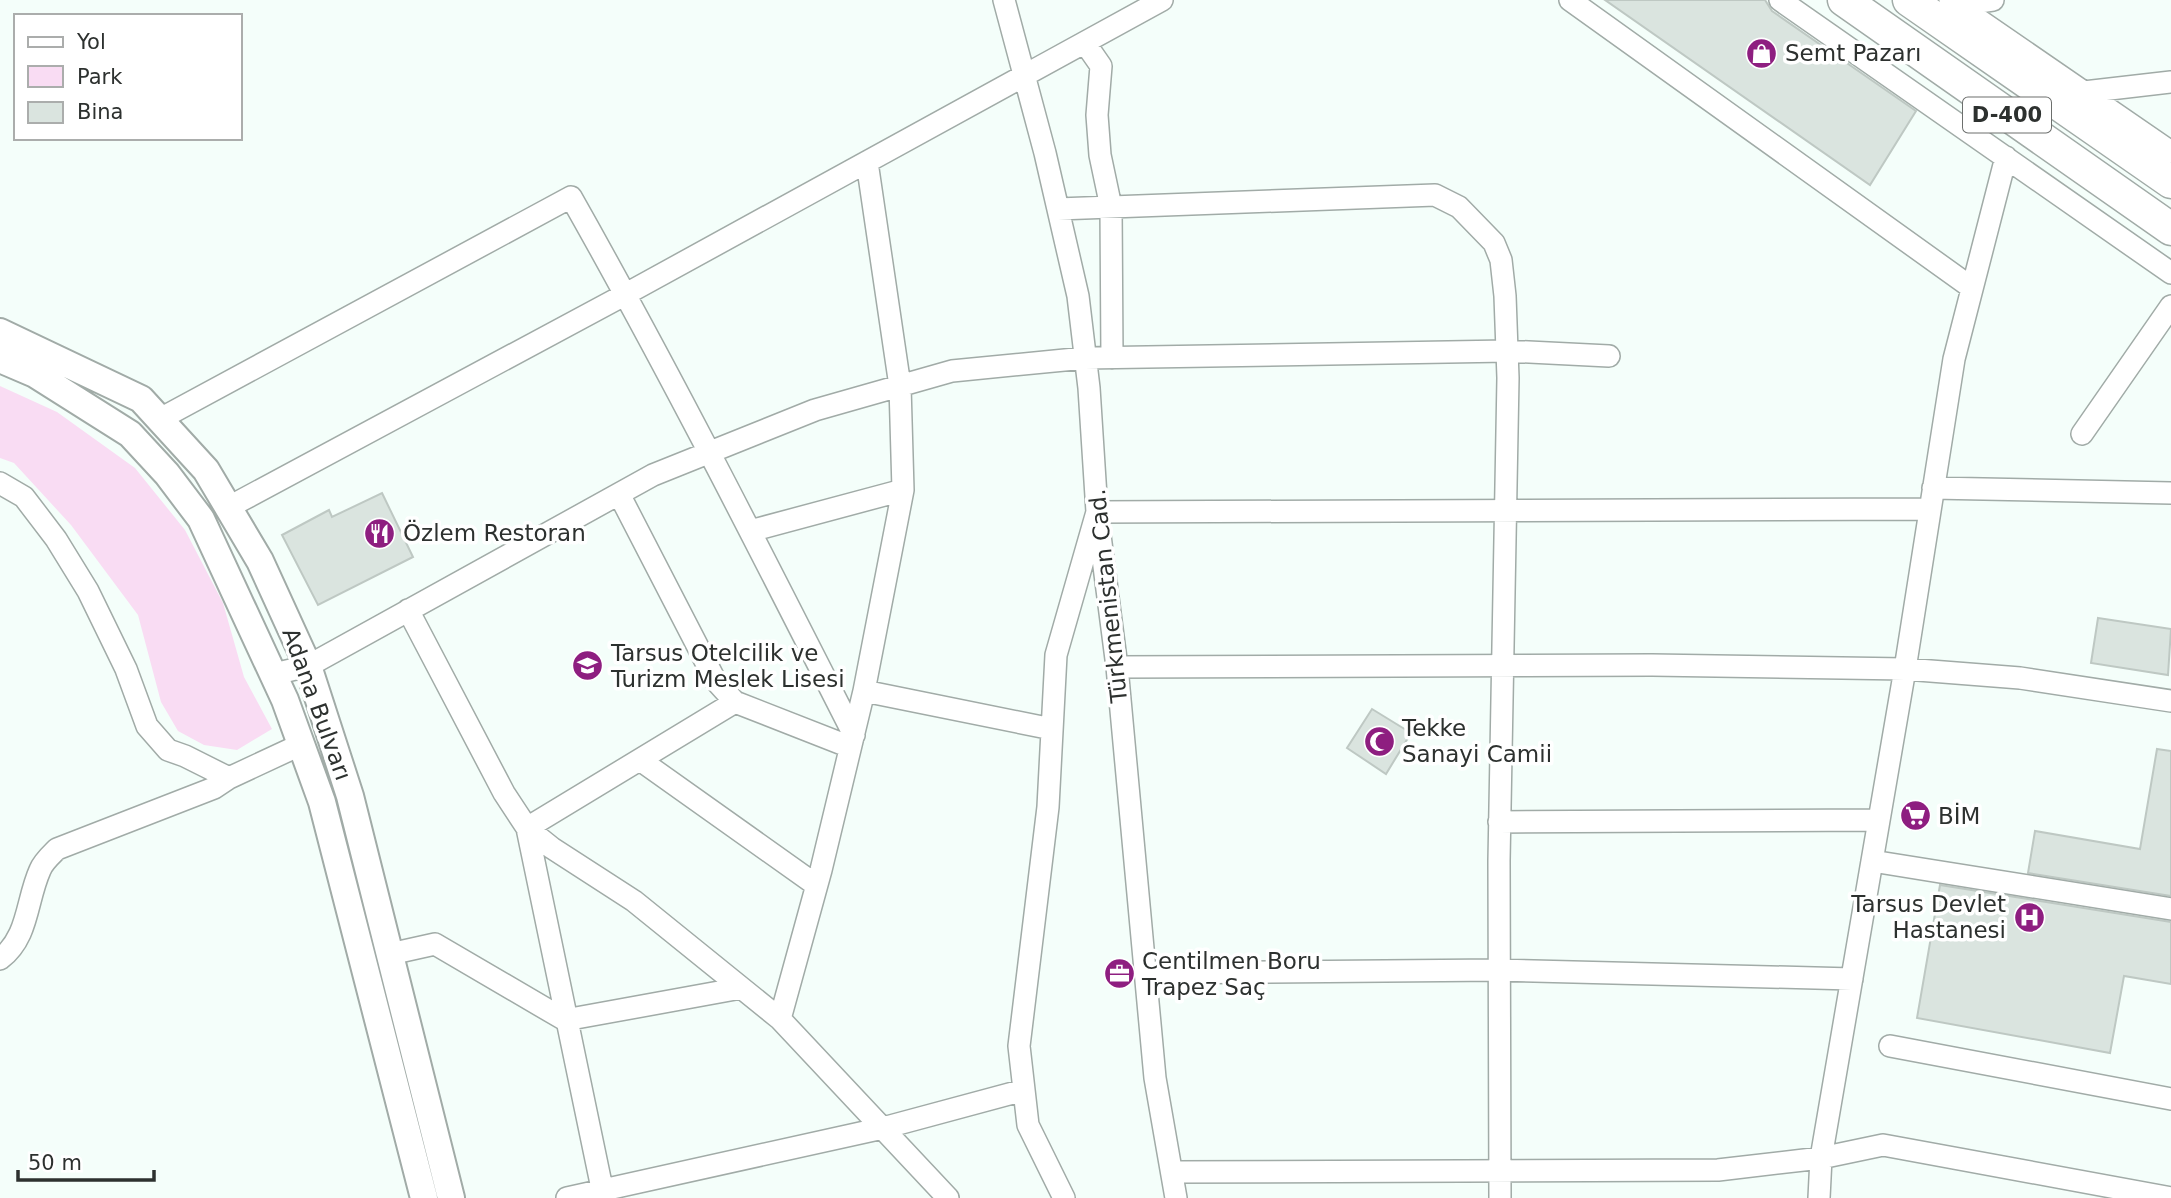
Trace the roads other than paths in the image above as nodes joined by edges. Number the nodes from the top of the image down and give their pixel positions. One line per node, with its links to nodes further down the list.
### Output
1 (1004, 0): 10 (street, Türkmenistan Cad.)
2 (1162, 0): 9 (street)
3 (1570, 0): 21 (street)
4 (1780, 0): 14 (street)
5 (1844, 0): 19 (highway, D-400)
6 (1909, 0): 16 (highway, D-400)
7 (1993, 0): 8 (street)
8 (1954, 3): 12 (street)
9 (1085, 43): 10 (street); 17 (street)
10 (1024, 76): 15 (street); 18 (street, Türkmenistan Cad.)
11 (2171, 82): 12 (street)
12 (2084, 92): 13 (street)
13 (2171, 152)
14 (2006, 158): 20 (street); 21 (street)
15 (867, 162): 22 (street); 30 (street)
16 (2171, 182)
17 (1111, 207): 18 (street); 25 (street); 28 (street)
18 (1058, 209): 27 (street, Türkmenistan Cad.)
19 (2171, 229)
20 (2171, 272)
21 (1972, 288): 38 (street)
22 (626, 294): 31 (street); 33 (street); 39 (street)
23 (2171, 306): 32 (street)
24 (0, 332): 31 (main road, Adana Bulvarı)
25 (1507, 351): 26 (street); 28 (street); 40 (street)
26 (1609, 356)
27 (1085, 358): 28 (street); 30 (street); 41 (street, Türkmenistan Cad.)
28 (1112, 358)
29 (0, 359): 48 (main road, Adana Bulvarı)
30 (900, 386): 33 (street); 35 (street)
31 (160, 419): 39 (main road, Adana Bulvarı)
32 (2082, 434)
33 (710, 452): 37 (street); 42 (street)
34 (0, 483): 56 (street)
35 (904, 491): 42 (street); 49 (street)
36 (2171, 493): 38 (street)
37 (619, 494): 43 (street); 51 (street)
38 (1932, 499): 40 (street); 47 (street)
39 (229, 507): 45 (main road, Adana Bulvarı)
40 (1505, 509): 41 (street); 44 (street)
41 (1097, 512): 46 (street, Türkmenistan Cad.); 52 (street)
42 (750, 531): 53 (street)
43 (408, 610): 45 (street); 59 (street)
44 (1502, 665): 46 (street); 47 (street); 58 (street)
45 (308, 666): 48 (street); 63 (main road, Adana Bulvarı)
46 (1116, 667): 66 (street, Türkmenistan Cad.)
47 (1905, 669): 50 (street); 57 (street)
48 (274, 674): 54 (main road, Adana Bulvarı)
49 (864, 691): 52 (street); 53 (street)
50 (2171, 701)
51 (735, 702): 53 (street); 55 (street)
52 (1052, 729): 72 (street)
53 (852, 741): 61 (street)
54 (302, 744): 56 (street); 79 (main road, Adana Bulvarı)
55 (640, 760): 59 (street); 61 (street)
56 (229, 778): 64 (street)
57 (1879, 820): 58 (street); 60 (street)
58 (1499, 822): 65 (street)
59 (527, 828): 68 (street); 69 (street)
60 (1872, 861): 62 (street); 67 (street)
61 (816, 886): 70 (street)
62 (2171, 909)
63 (390, 954): 69 (street); 80 (main road, Adana Bulvarı)
64 (0, 959)
65 (1499, 970): 66 (street); 67 (street); 76 (street)
66 (1146, 973): 77 (street, Türkmenistan Cad.)
67 (1852, 979): 75 (street)
68 (741, 988): 69 (street); 70 (street)
69 (565, 1020): 78 (street)
70 (780, 1020): 74 (street)
71 (1890, 1046): 73 (street)
72 (1024, 1090): 74 (street); 83 (street)
73 (2171, 1099)
74 (883, 1128): 78 (street); 82 (street)
75 (1821, 1158): 76 (street); 86 (street); 87 (street)
76 (1498, 1171): 77 (street); 85 (street)
77 (1173, 1172): 84 (street, Türkmenistan Cad.)
78 (603, 1193): 81 (street)
79 (424, 1198)
80 (451, 1198)
81 (567, 1198)
82 (948, 1198)
83 (1064, 1198)
84 (1176, 1198)
85 (1500, 1198)
86 (1819, 1198)
87 (2171, 1198)

